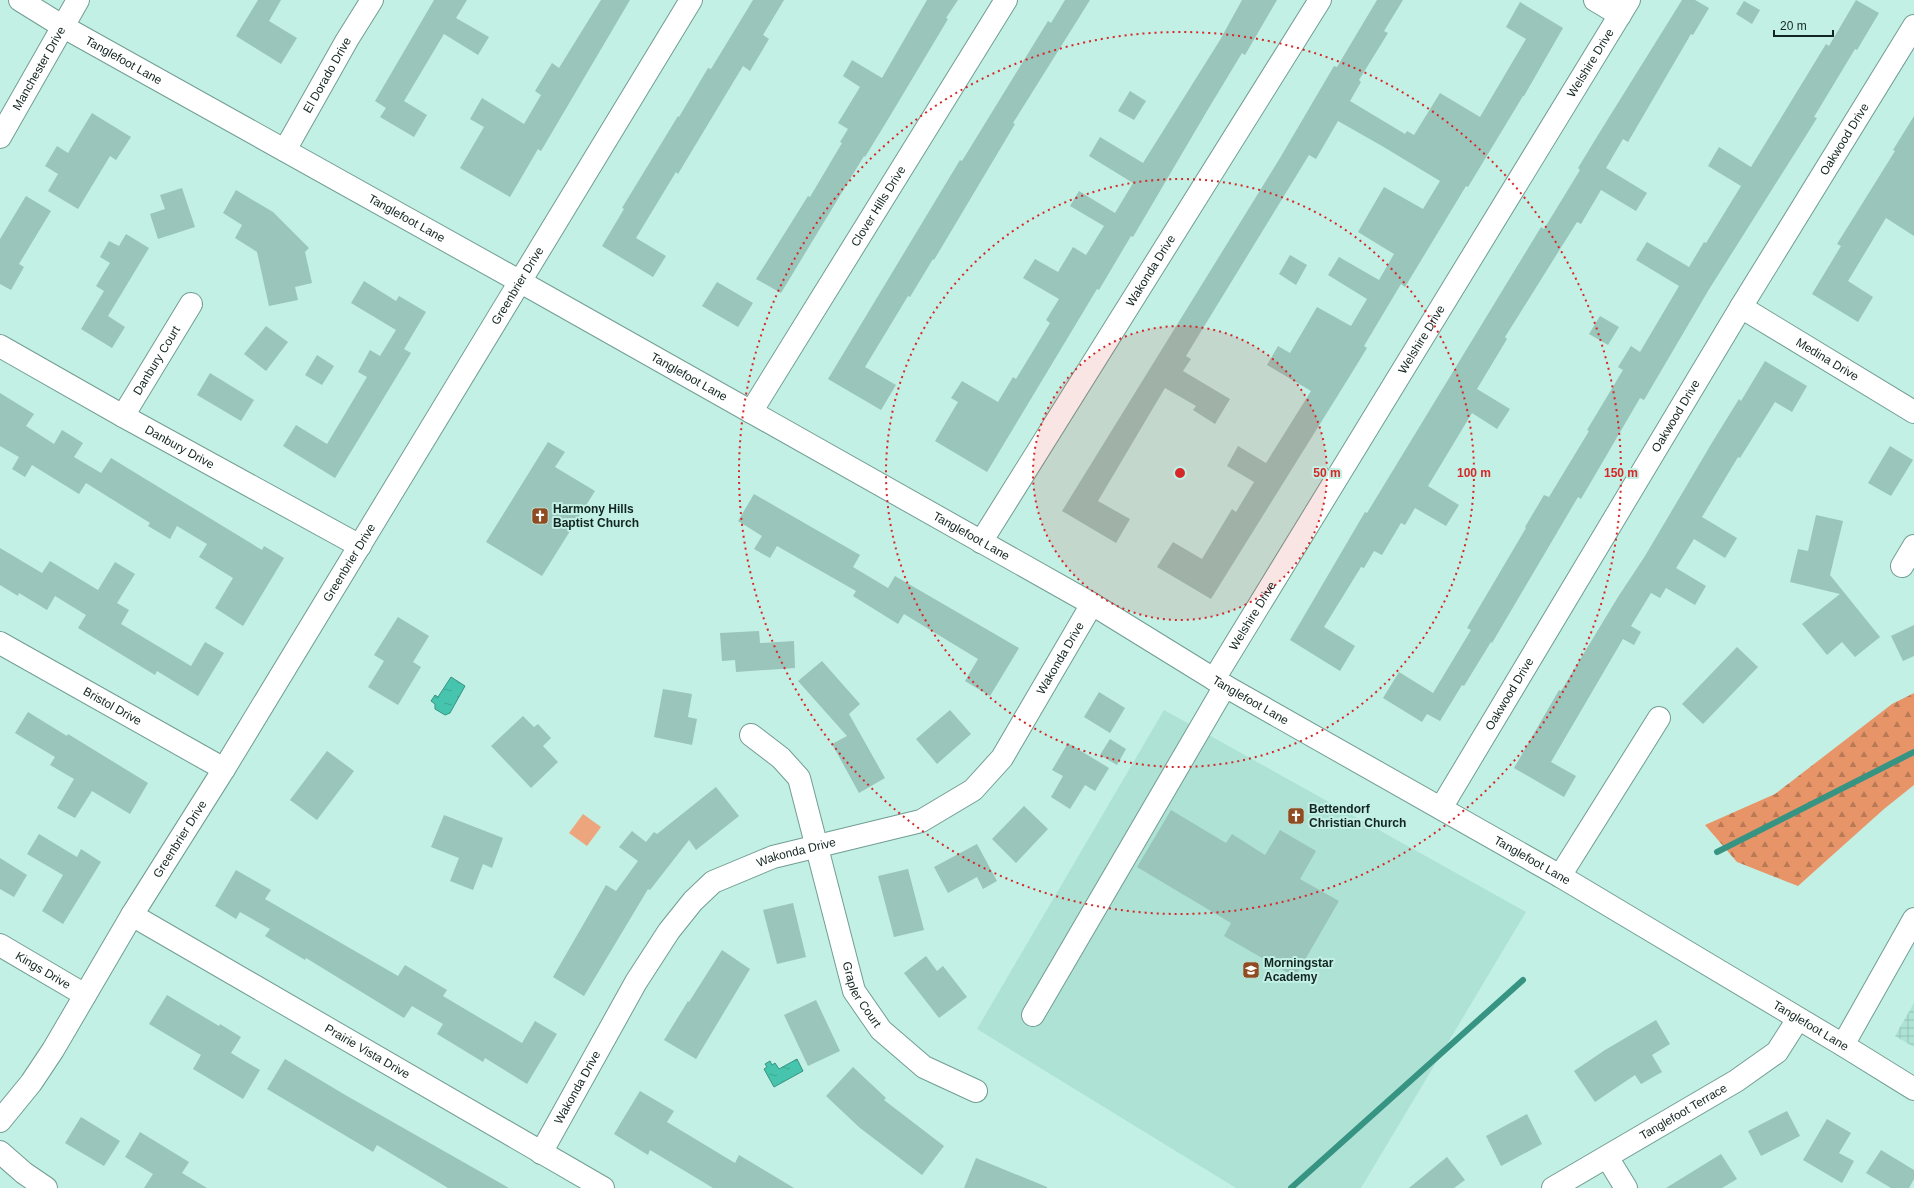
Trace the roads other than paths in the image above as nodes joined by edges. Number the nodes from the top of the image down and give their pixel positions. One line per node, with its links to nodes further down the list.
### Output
1 (20, 0): 9 (street, Tanglefoot Lane)
2 (78, 0): 9 (street, Manchester Drive)
3 (372, 0): 12 (street, El Dorado Drive)
4 (691, 0): 13 (street, Greenbrier Drive)
5 (1006, 0): 17 (street, Clover Hills Drive)
6 (1320, 0): 20 (street, Wakonda Drive)
7 (1596, 0): 8 (street)
8 (1624, 7): 26 (street, Welshire Drive)
9 (62, 26): 11 (street, Manchester Drive); 12 (street, Tanglefoot Lane)
10 (1914, 26): 15 (street, Oakwood Drive)
11 (0, 137)
12 (285, 150): 13 (street, Tanglefoot Lane)
13 (520, 281): 17 (street, Tanglefoot Lane); 21 (street, Greenbrier Drive)
14 (191, 304): 19 (street, Danbury Court)
15 (1741, 307): 18 (street, Medina Drive); 30 (street, Oakwood Drive)
16 (0, 346): 19 (street, Danbury Drive)
17 (751, 412): 20 (street, Tanglefoot Lane)
18 (1914, 412)
19 (123, 416): 21 (street, Danbury Drive)
20 (981, 542): 24 (street, Tanglefoot Lane)
21 (360, 546): 29 (street, Greenbrier Drive)
22 (1914, 546): 23 (street)
23 (1902, 566)
24 (1092, 604): 26 (street, Tanglefoot Lane); 31 (street, Wakonda Drive)
25 (0, 643): 29 (street, Bristol Drive)
26 (1219, 682): 30 (street, Tanglefoot Lane); 37 (street, Welshire Drive)
27 (1659, 718): 32 (street)
28 (751, 735): 31 (street, Grapler Court)
29 (224, 769): 33 (street, Greenbrier Drive)
30 (1441, 808): 32 (street, Tanglefoot Lane)
31 (816, 846): 41 (street, Grapler Court); 44 (street, Wakonda Drive)
32 (1560, 876): 38 (street, Tanglefoot Lane)
33 (132, 916): 36 (street, Greenbrier Drive); 44 (street, Prairie Vista Drive)
34 (1914, 919): 39 (street)
35 (0, 945): 36 (street, Kings Drive)
36 (86, 995): 42 (street, Greenbrier Drive)
37 (1033, 1015)
38 (1798, 1019): 39 (street, Tanglefoot Lane); 45 (street, Tanglefoot Terrace)
39 (1843, 1045): 40 (street, Tanglefoot Lane)
40 (1914, 1089)
41 (976, 1091)
42 (0, 1121)
43 (0, 1152): 46 (street)
44 (541, 1153): 47 (street, Prairie Vista Drive)
45 (1607, 1157): 48 (street, Tanglefoot Terrace); 49 (street)
46 (46, 1188)
47 (603, 1188)
48 (1553, 1188)
49 (1626, 1188)

